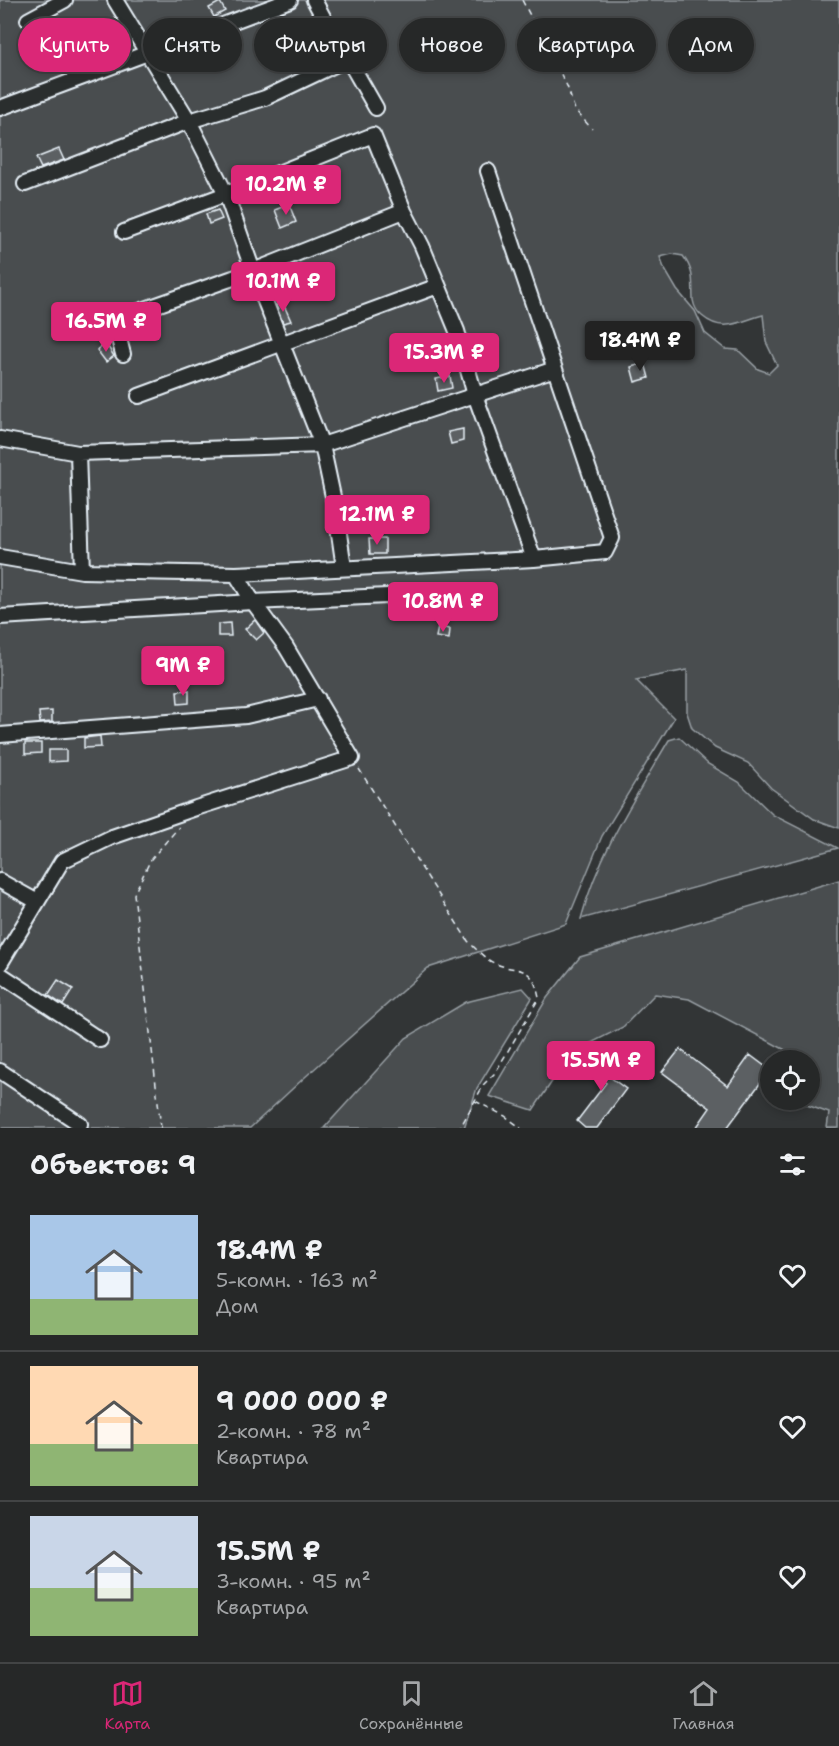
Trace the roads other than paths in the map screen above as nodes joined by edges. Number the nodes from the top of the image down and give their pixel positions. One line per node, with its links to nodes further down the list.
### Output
1 (65, 0): 5 (street)
2 (115, 0): 8 (street)
3 (290, 0): 6 (street)
4 (314, 0): 7 (street)
5 (32, 18)
6 (242, 18)
7 (324, 18)
8 (143, 45)
9 (143, 55): 13 (street)
10 (159, 72): 15 (street)
11 (321, 72): 15 (street)
12 (355, 72): 14 (street)
13 (0, 108)
14 (376, 108)
15 (189, 121): 17 (street); 18 (street)
16 (488, 171): 25 (street)
17 (25, 184)
18 (226, 194): 19 (street); 20 (street); 21 (street)
19 (404, 211): 21 (street); 22 (street)
20 (123, 232)
21 (253, 271): 23 (street); 24 (street)
22 (438, 286): 23 (street); 26 (street)
23 (281, 343): 27 (street); 29 (street)
24 (123, 354)
25 (555, 369): 26 (street); 32 (street)
26 (475, 394): 29 (street); 32 (street)
27 (139, 396)
28 (0, 440): 30 (street)
29 (322, 445): 30 (street); 33 (street)
30 (78, 453): 34 (street)
31 (0, 557): 34 (street)
32 (534, 559): 33 (street)
33 (344, 568): 35 (street)
34 (82, 572): 35 (street)
35 (236, 574): 37 (street)
36 (455, 593): 37 (street)
37 (253, 602): 38 (street); 39 (street)
38 (0, 617)
39 (318, 699): 40 (street); 42 (street)
40 (0, 735)
41 (0, 881): 42 (street)
42 (36, 901): 43 (street)
43 (0, 964)
44 (0, 974): 45 (street)
45 (100, 1040)
46 (0, 1071): 47 (street)
47 (80, 1124)

